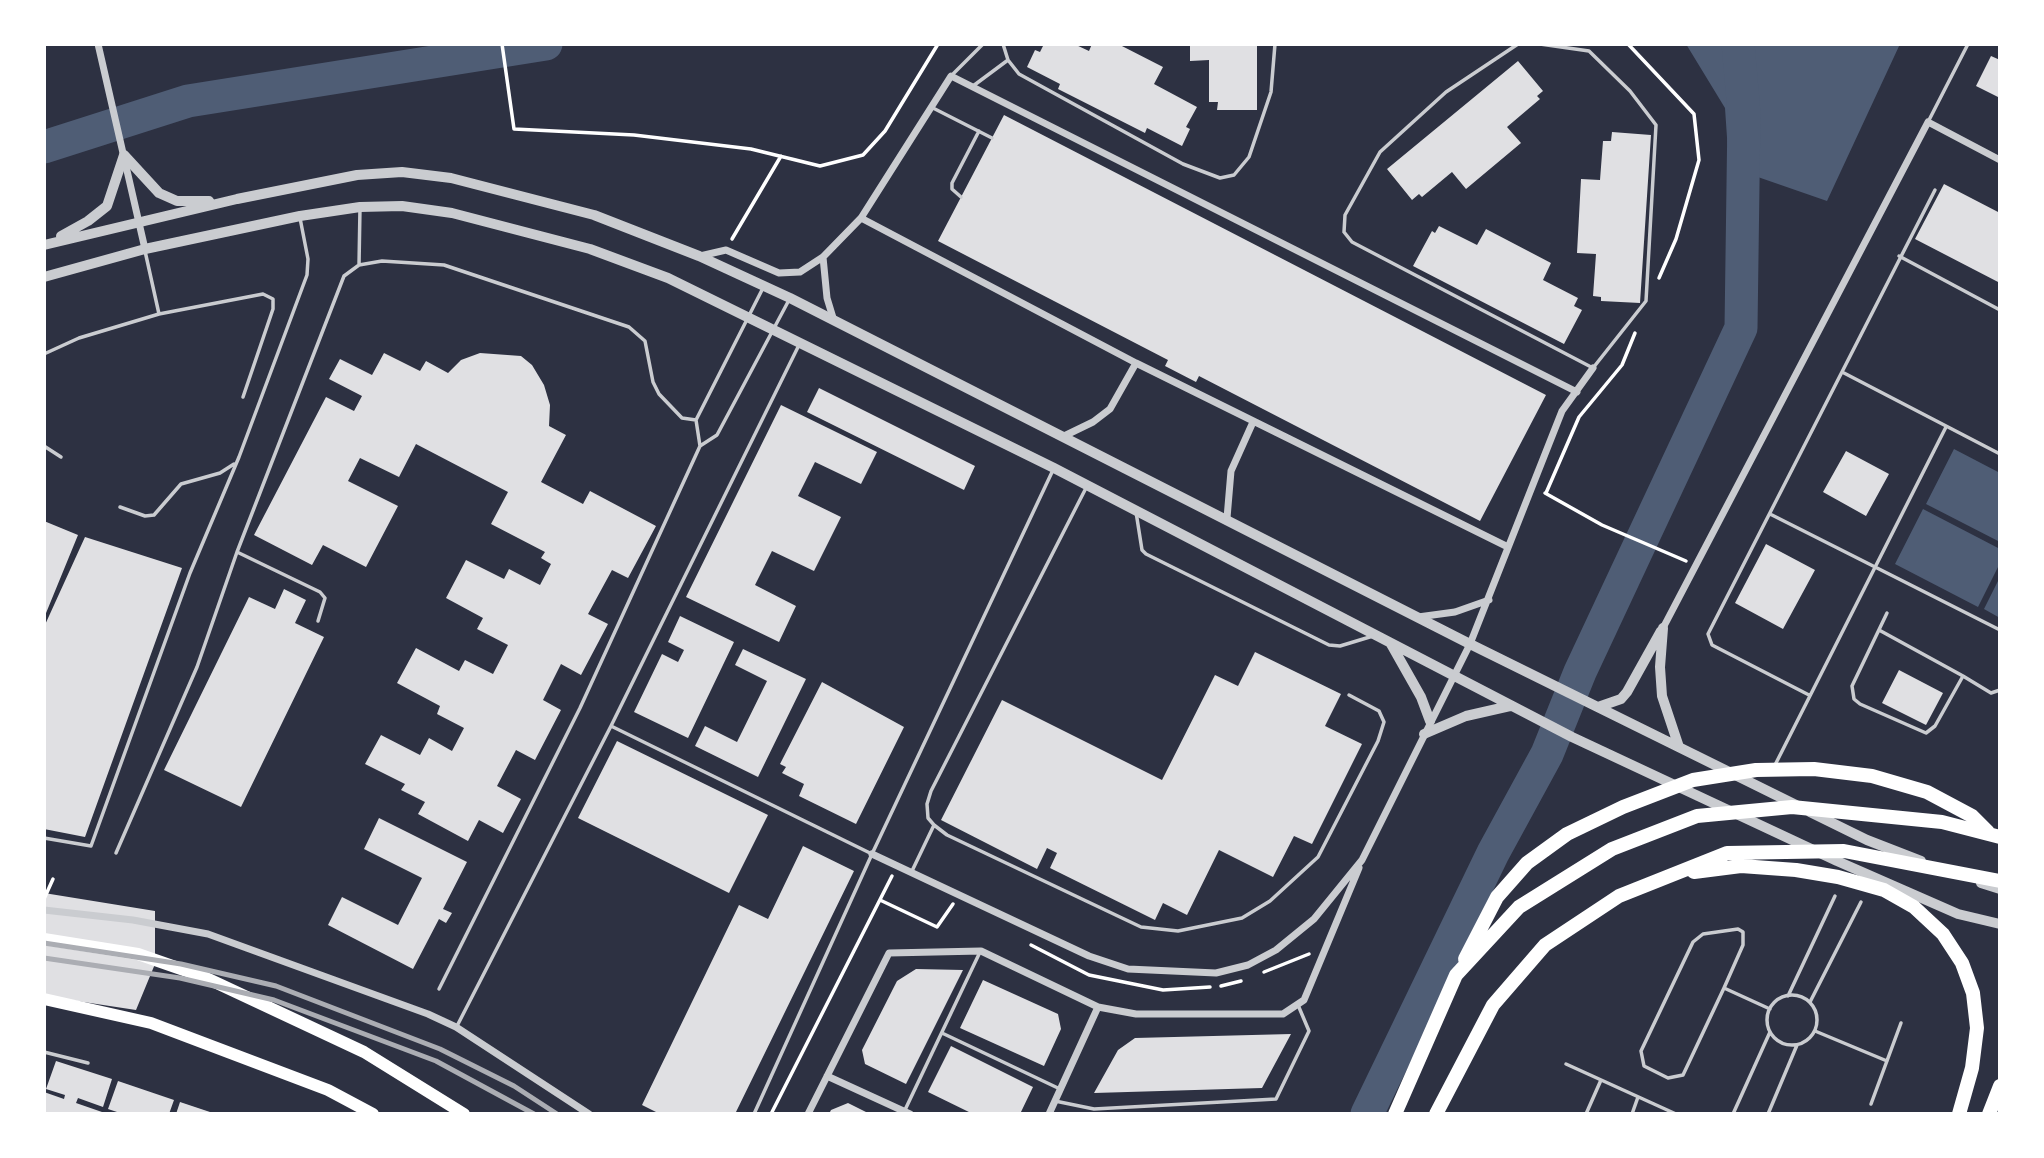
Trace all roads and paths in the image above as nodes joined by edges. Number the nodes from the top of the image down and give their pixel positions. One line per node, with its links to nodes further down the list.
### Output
1 (98, 44): 17 (street)
2 (502, 44): 18 (path)
3 (938, 44): 18 (path)
4 (983, 44): 11 (lane)
5 (1003, 44): 10 (lane)
6 (1275, 44): 10 (lane)
7 (1518, 44): 45 (lane)
8 (1540, 44): 45 (lane)
9 (1968, 44): 14 (lane)
10 (1008, 60): 12 (lane)
11 (951, 76): 12 (street); 13 (street)
12 (972, 87): 47 (street)
13 (931, 107): 15 (lane); 25 (street)
14 (1928, 122): 19 (street); 68 (street)
15 (979, 131): 16 (lane); 21 (lane)
16 (992, 138)
17 (124, 155): 22 (street); 26 (street); 27 (street)
18 (781, 156): 29 (path)
19 (2000, 160)
20 (1935, 190): 31 (lane)
21 (961, 197)
22 (237, 198): 26 (street); 30 (street)
23 (360, 208): 24 (street); 33 (lane); 39 (street)
24 (300, 216): 28 (street); 57 (lane)
25 (861, 218): 32 (street); 44 (street)
26 (138, 222): 27 (street); 28 (street)
27 (46, 244)
28 (145, 249): 34 (street); 38 (lane)
29 (726, 250): 30 (street); 32 (street)
30 (699, 256): 35 (street)
31 (1899, 256): 37 (lane); 46 (lane)
32 (823, 257): 40 (street)
33 (359, 265): 49 (lane); 66 (lane)
34 (44, 277)
35 (764, 286): 36 (street); 39 (lane)
36 (790, 298): 40 (street); 41 (lane)
37 (2000, 310)
38 (159, 314): 43 (lane); 48 (lane)
39 (748, 317): 41 (street); 49 (lane)
40 (834, 321): 52 (street)
41 (773, 330): 42 (street); 54 (lane)
42 (800, 343): 58 (street); 87 (lane)
43 (44, 354)
44 (1136, 363): 50 (street); 52 (street)
45 (1593, 368): 47 (street)
46 (1843, 372): 51 (lane); 63 (lane)
47 (1577, 392): 60 (street)
48 (243, 397)
49 (696, 421): 54 (lane)
50 (1254, 422): 64 (street); 65 (street)
51 (1946, 427): 55 (lane); 67 (lane)
52 (1060, 437): 64 (street)
53 (44, 446): 56 (lane)
54 (700, 446): 113 (lane)
55 (2000, 454)
56 (61, 457)
57 (239, 457): 61 (lane); 93 (lane)
58 (1054, 468): 59 (street); 96 (lane)
59 (1087, 485): 62 (street); 91 (lane)
60 (1530, 486): 65 (street); 68 (path)
61 (120, 506)
62 (1136, 511): 76 (street); 76 (lane)
63 (1770, 514): 67 (lane); 83 (lane)
64 (1227, 518): 71 (street)
65 (1508, 547): 69 (street)
66 (237, 552): 72 (lane); 95 (lane)
67 (1875, 564): 75 (lane); 83 (lane)
68 (1696, 565): 73 (street)
69 (1489, 600): 71 (street); 78 (street)
70 (1887, 613): 74 (lane)
71 (1416, 617): 78 (street)
72 (318, 621)
73 (1663, 628): 84 (street); 89 (street)
74 (1879, 630): 79 (lane); 79 (lane)
75 (2000, 630)
76 (1375, 635): 77 (street)
77 (1391, 644): 80 (street); 86 (street)
78 (1470, 644): 80 (street); 84 (street)
79 (1963, 676): 81 (lane)
80 (1454, 677): 85 (street); 86 (street)
81 (2000, 690)
82 (1349, 695): 91 (lane)
83 (1809, 695): 90 (lane)
84 (1594, 705): 89 (street)
85 (1510, 706): 88 (street); 108 (street)
86 (1430, 721): 88 (street)
87 (611, 726): 96 (lane); 121 (lane)
88 (1424, 734): 97 (street)
89 (1679, 747): 90 (street)
90 (1763, 789): 103 (street)
91 (934, 825): 99 (lane)
92 (2000, 837): 111 (highway)
93 (44, 838)
94 (2000, 845): 111 (highway)
95 (116, 853)
96 (872, 854): 98 (street); 141 (lane)
97 (1362, 860): 99 (street); 117 (street)
98 (897, 866): 99 (street); 142 (path)
99 (911, 872)
100 (1669, 876): 102 (highway); 148 (highway); 154 (highway)
101 (53, 878): 105 (path)
102 (2000, 881)
103 (2000, 889)
104 (1835, 896): 114 (lane)
105 (44, 899)
106 (1861, 902): 116 (lane)
107 (44, 911): 121 (street)
108 (2000, 924)
109 (44, 939): 139 (main road)
110 (981, 951): 118 (street); 124 (lane); 130 (street)
111 (1456, 975): 147 (highway)
112 (1724, 988): 112 (lane); 119 (lane)
113 (439, 989)
114 (1788, 996): 116 (lane); 119 (lane)
115 (44, 999): 138 (main road)
116 (1810, 1002): 122 (lane)
117 (1298, 1005): 118 (street); 135 (lane)
118 (1098, 1007): 133 (street)
119 (1770, 1009): 123 (lane)
120 (1900, 1023): 127 (lane)
121 (456, 1027): 140 (street)
122 (1815, 1031): 125 (lane); 127 (lane)
123 (1770, 1032): 125 (lane); 152 (lane)
124 (942, 1033): 133 (lane); 137 (lane)
125 (1797, 1045): 153 (lane)
126 (44, 1052): 128 (lane)
127 (1886, 1061): 136 (lane)
128 (88, 1063)
129 (1566, 1064): 131 (lane)
130 (827, 1076): 137 (street); 143 (street)
131 (1601, 1080): 134 (lane); 149 (lane)
132 (2000, 1086): 155 (highway)
133 (1061, 1089): 135 (street)
134 (1638, 1097): 150 (lane); 151 (lane)
135 (1055, 1101): 144 (street)
136 (1871, 1104)
137 (906, 1113)
138 (373, 1114)
139 (464, 1114)
140 (589, 1114)
141 (754, 1114)
142 (771, 1114)
143 (807, 1114)
144 (1049, 1114)
145 (1219, 1114): 146 (lane)
146 (1237, 1114)
147 (1395, 1114)
148 (1436, 1114)
149 (1587, 1114)
150 (1632, 1114)
151 (1676, 1114)
152 (1733, 1114)
153 (1768, 1114)
154 (1959, 1114)
155 (1989, 1114)

